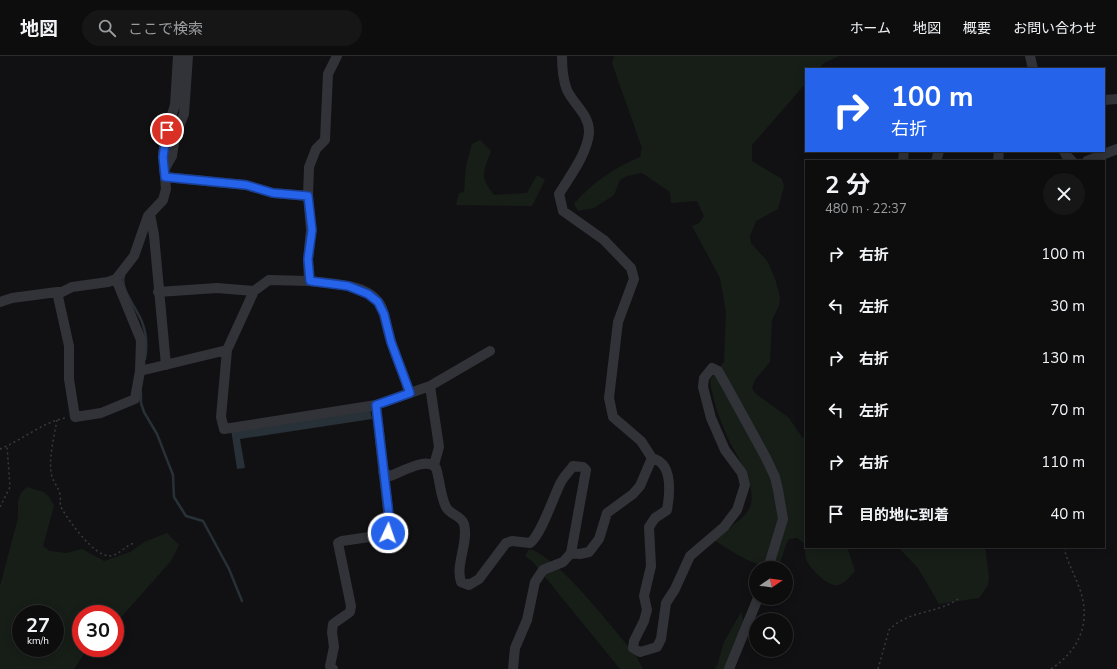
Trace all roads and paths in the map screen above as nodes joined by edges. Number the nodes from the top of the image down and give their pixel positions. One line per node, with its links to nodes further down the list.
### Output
1 (178, 56): 13 (street)
2 (188, 56): 13 (street)
3 (337, 56): 14 (street)
4 (562, 56): 33 (street)
5 (1030, 56): 6 (street)
6 (1033, 68)
7 (1117, 99): 8 (street)
8 (1105, 100)
9 (1117, 149): 12 (street)
10 (1064, 152): 11 (street)
11 (1071, 160)
12 (1090, 160)
13 (164, 173): 14 (street); 15 (street)
14 (308, 196): 17 (street)
15 (150, 214): 16 (street); 20 (street)
16 (116, 279): 19 (street); 25 (street)
17 (310, 281): 18 (street); 27 (street)
18 (254, 291): 20 (street); 22 (street)
19 (58, 292): 21 (street); 29 (street)
20 (158, 292): 24 (street)
21 (0, 302)
22 (227, 350): 24 (street); 28 (street)
23 (490, 351): 26 (street)
24 (166, 365): 25 (street)
25 (140, 372): 29 (street)
26 (430, 386): 27 (street); 34 (street)
27 (410, 393): 28 (street)
28 (376, 405): 35 (street)
29 (75, 417): 30 (path)
30 (57, 420): 31 (path); 37 (path)
31 (6, 446): 32 (path); 36 (path)
32 (0, 449)
33 (652, 458): 39 (street); 40 (street)
34 (434, 464): 35 (street); 39 (street)
35 (383, 472): 43 (street)
36 (0, 507)
37 (135, 543)
38 (1064, 548): 47 (path)
39 (572, 553): 44 (street)
40 (770, 561)
41 (958, 600): 46 (path)
42 (755, 605): 45 (street)
43 (333, 669)
44 (513, 669)
45 (729, 669)
46 (878, 669)
47 (1051, 669)

